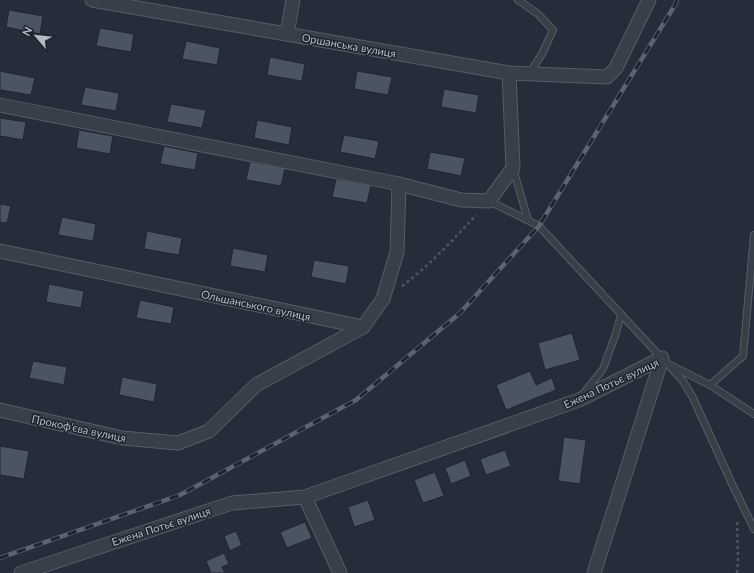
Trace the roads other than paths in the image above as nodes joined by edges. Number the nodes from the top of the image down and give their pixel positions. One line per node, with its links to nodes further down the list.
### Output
1 (92, 0): 5 (street, Оршанська вулиця)
2 (293, 0): 6 (street)
3 (518, 0): 8 (lane)
4 (649, 0): 8 (street, Оршанська вулиця)
5 (147, 5): 6 (street, Оршанська вулиця)
6 (287, 34): 7 (street, Оршанська вулиця)
7 (509, 73): 8 (street, Оршанська вулиця); 10 (street)
8 (529, 74)
9 (0, 105): 11 (street)
10 (513, 168): 12 (street); 13 (lane)
11 (399, 184): 12 (street); 17 (street)
12 (489, 201): 13 (lane)
13 (528, 220): 16 (lane)
14 (754, 235): 19 (lane)
15 (0, 251): 17 (street, Ольшанського вулиця)
16 (621, 315): 18 (lane); 20 (lane)
17 (363, 327): 21 (street, Прокоф’єва вулиця)
18 (664, 360): 19 (lane); 20 (street, Ежена Потьє вулиця); 24 (lane); 27 (street, Ежена Потьє вулиця)
19 (710, 385): 22 (lane)
20 (579, 400): 23 (street, Ежена Потьє вулиця)
21 (0, 410)
22 (754, 414)
23 (305, 496): 25 (street, Ежена Потьє вулиця); 26 (street)
24 (754, 530)
25 (21, 573)
26 (340, 573)
27 (594, 573)

